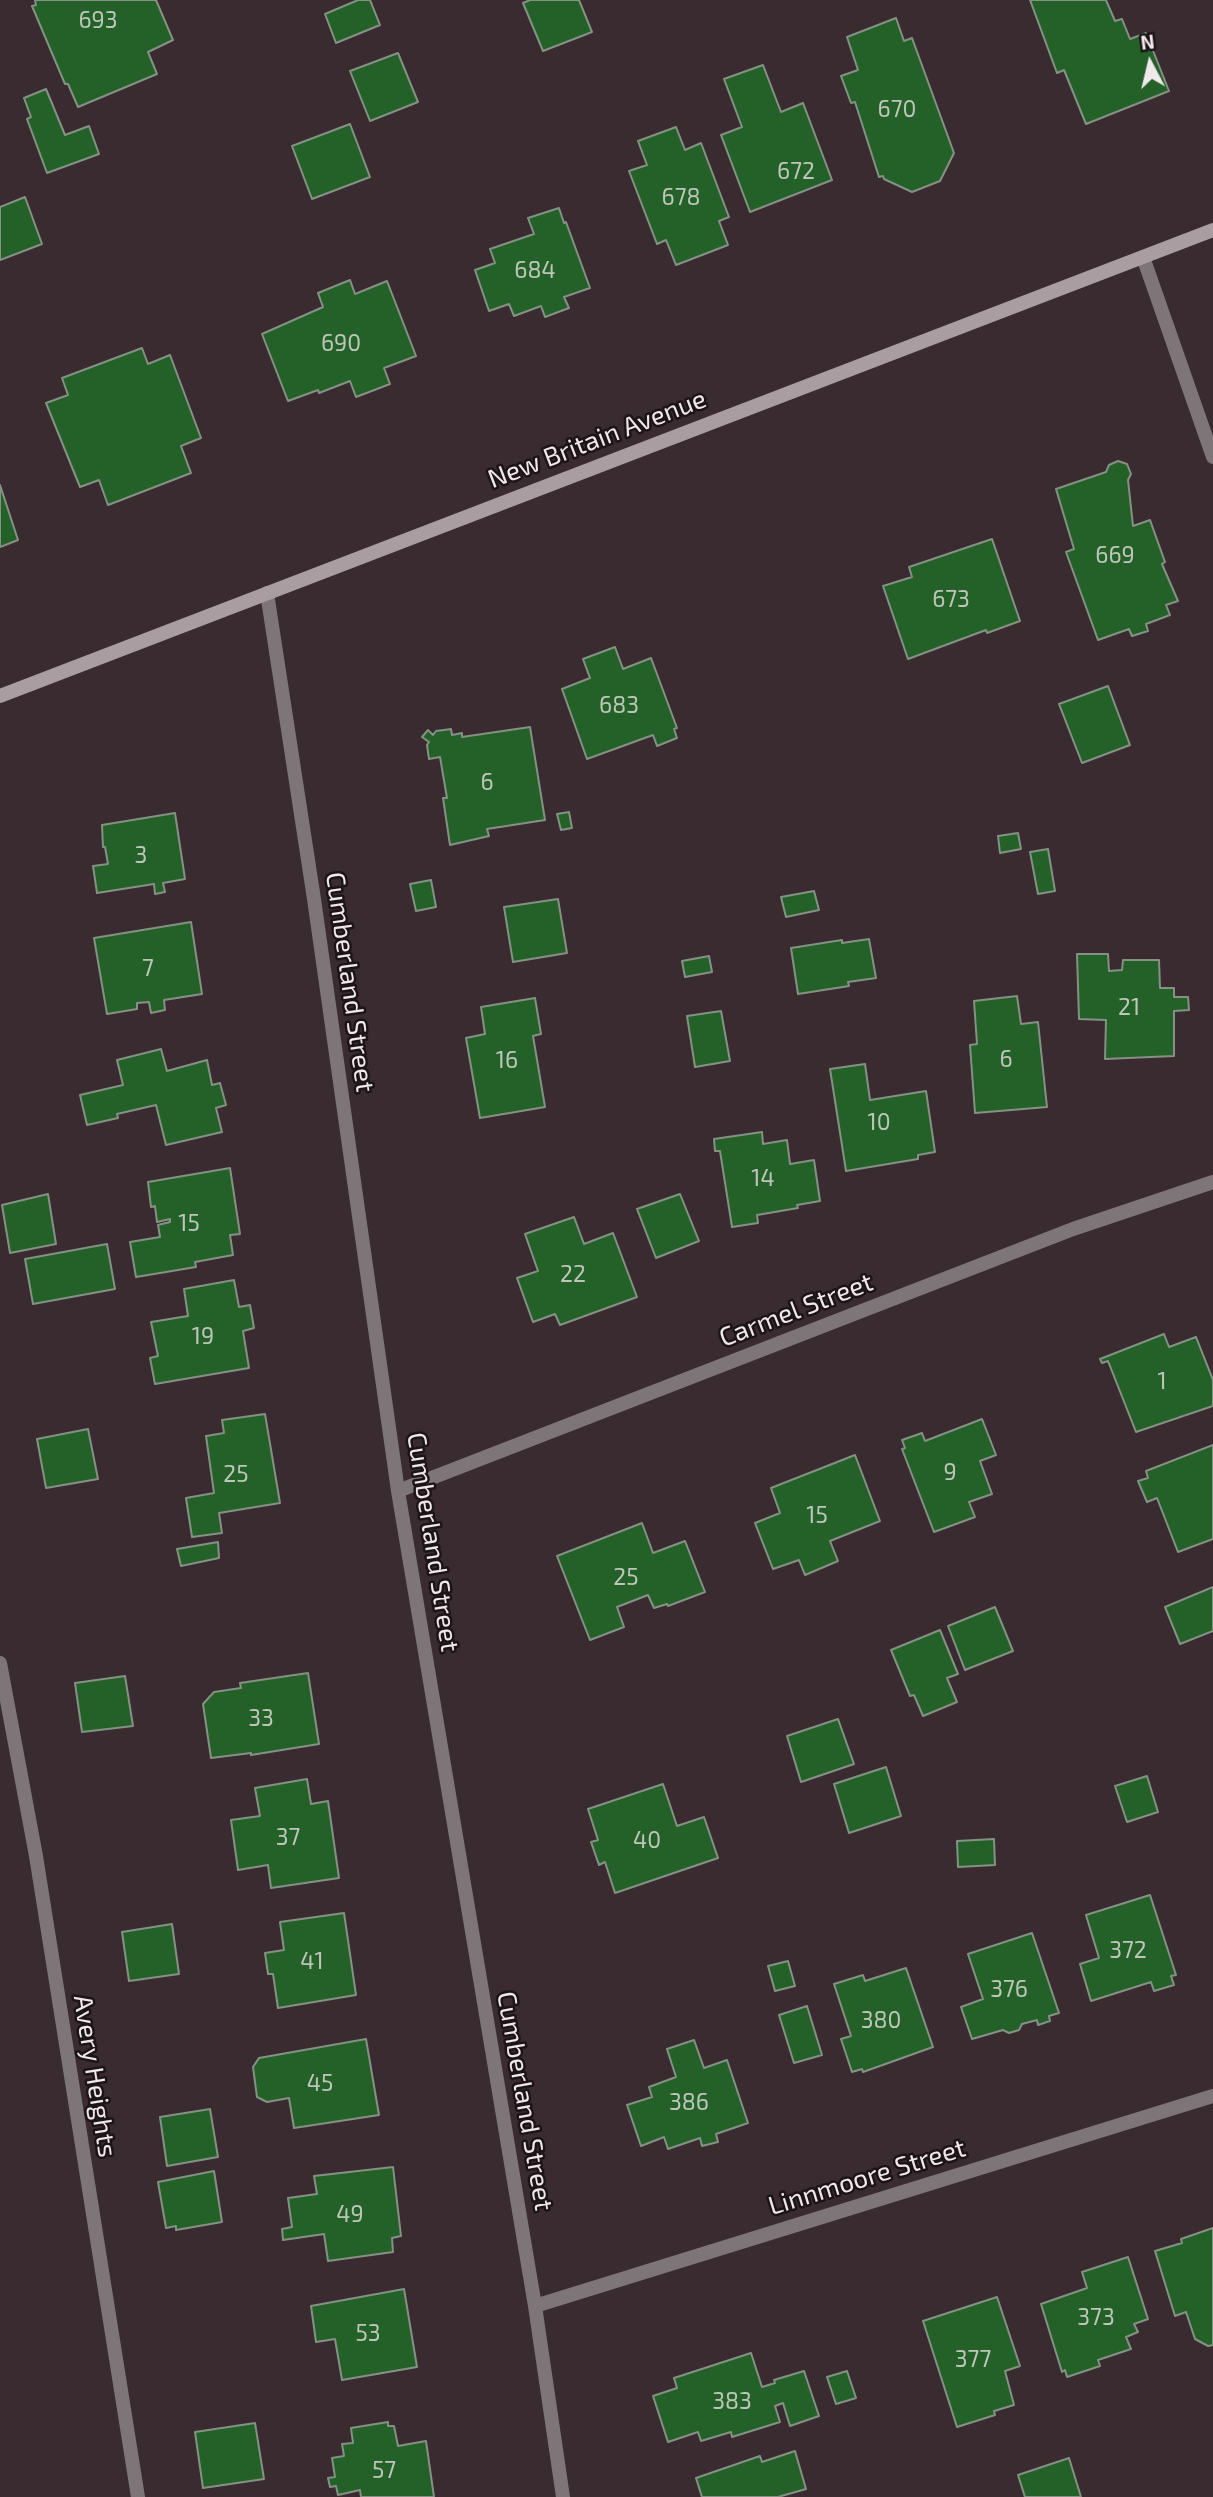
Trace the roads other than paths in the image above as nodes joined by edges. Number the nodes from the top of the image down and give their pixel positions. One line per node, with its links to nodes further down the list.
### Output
1 (1213, 230): 2 (main road, New Britain Avenue)
2 (1143, 257): 3 (street); 4 (main road, New Britain Avenue)
3 (1213, 457)
4 (267, 593): 5 (main road, New Britain Avenue); 7 (street, Cumberland Street)
5 (0, 696)
6 (1213, 1182): 7 (street, Carmel Street)
7 (398, 1491): 10 (street, Cumberland Street)
8 (0, 1662): 11 (street, Avery Heights)
9 (1213, 2096): 10 (street, Linnmoore Street)
10 (535, 2306): 12 (street, Cumberland Street)
11 (138, 2497)
12 (563, 2497)

